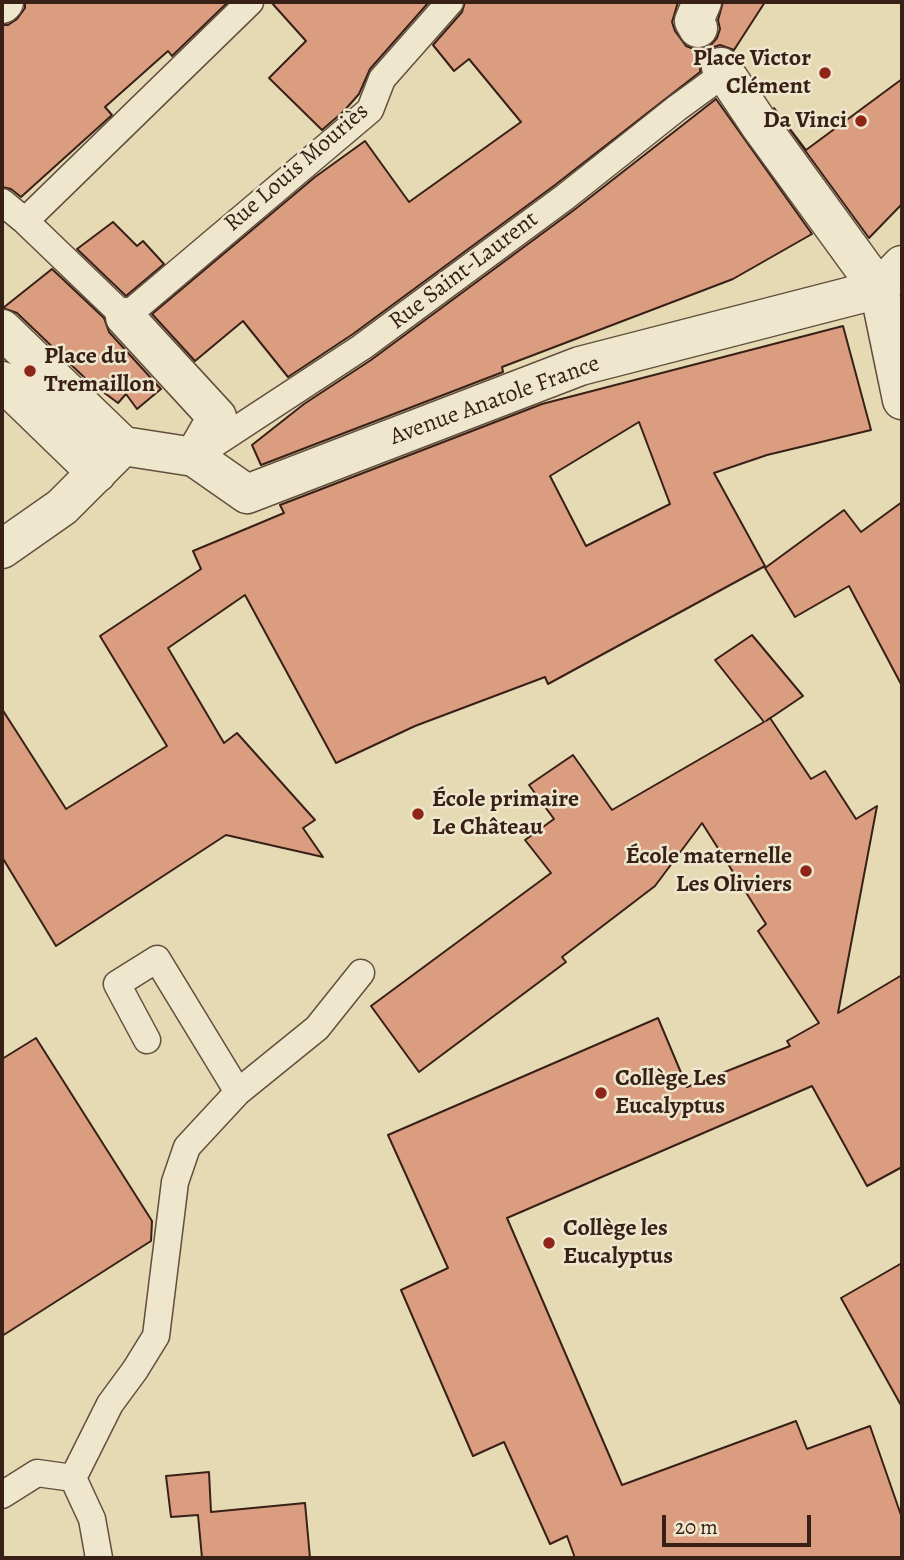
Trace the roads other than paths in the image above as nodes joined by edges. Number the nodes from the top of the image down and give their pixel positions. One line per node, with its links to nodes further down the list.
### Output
1 (250, 2): 5 (lane)
2 (450, 2): 7 (lane, Rue Louis Mouriès)
3 (723, 70): 6 (street); 12 (lane, Rue Saint-Laurent)
4 (2, 202): 5 (lane)
5 (25, 221): 7 (lane)
6 (891, 277): 10 (street); 12 (street, Avenue Anatole France)
7 (125, 317): 12 (street)
8 (4, 335): 11 (street)
9 (2, 381): 13 (street)
10 (902, 400)
11 (123, 446): 12 (street, Avenue Anatole France); 13 (street)
12 (194, 457)
13 (97, 473): 14 (street)
14 (2, 550)
15 (361, 973): 17 (lane)
16 (147, 1040): 17 (lane)
17 (238, 1092): 18 (lane)
18 (73, 1478): 19 (lane); 20 (lane)
19 (2, 1495)
20 (99, 1558)

